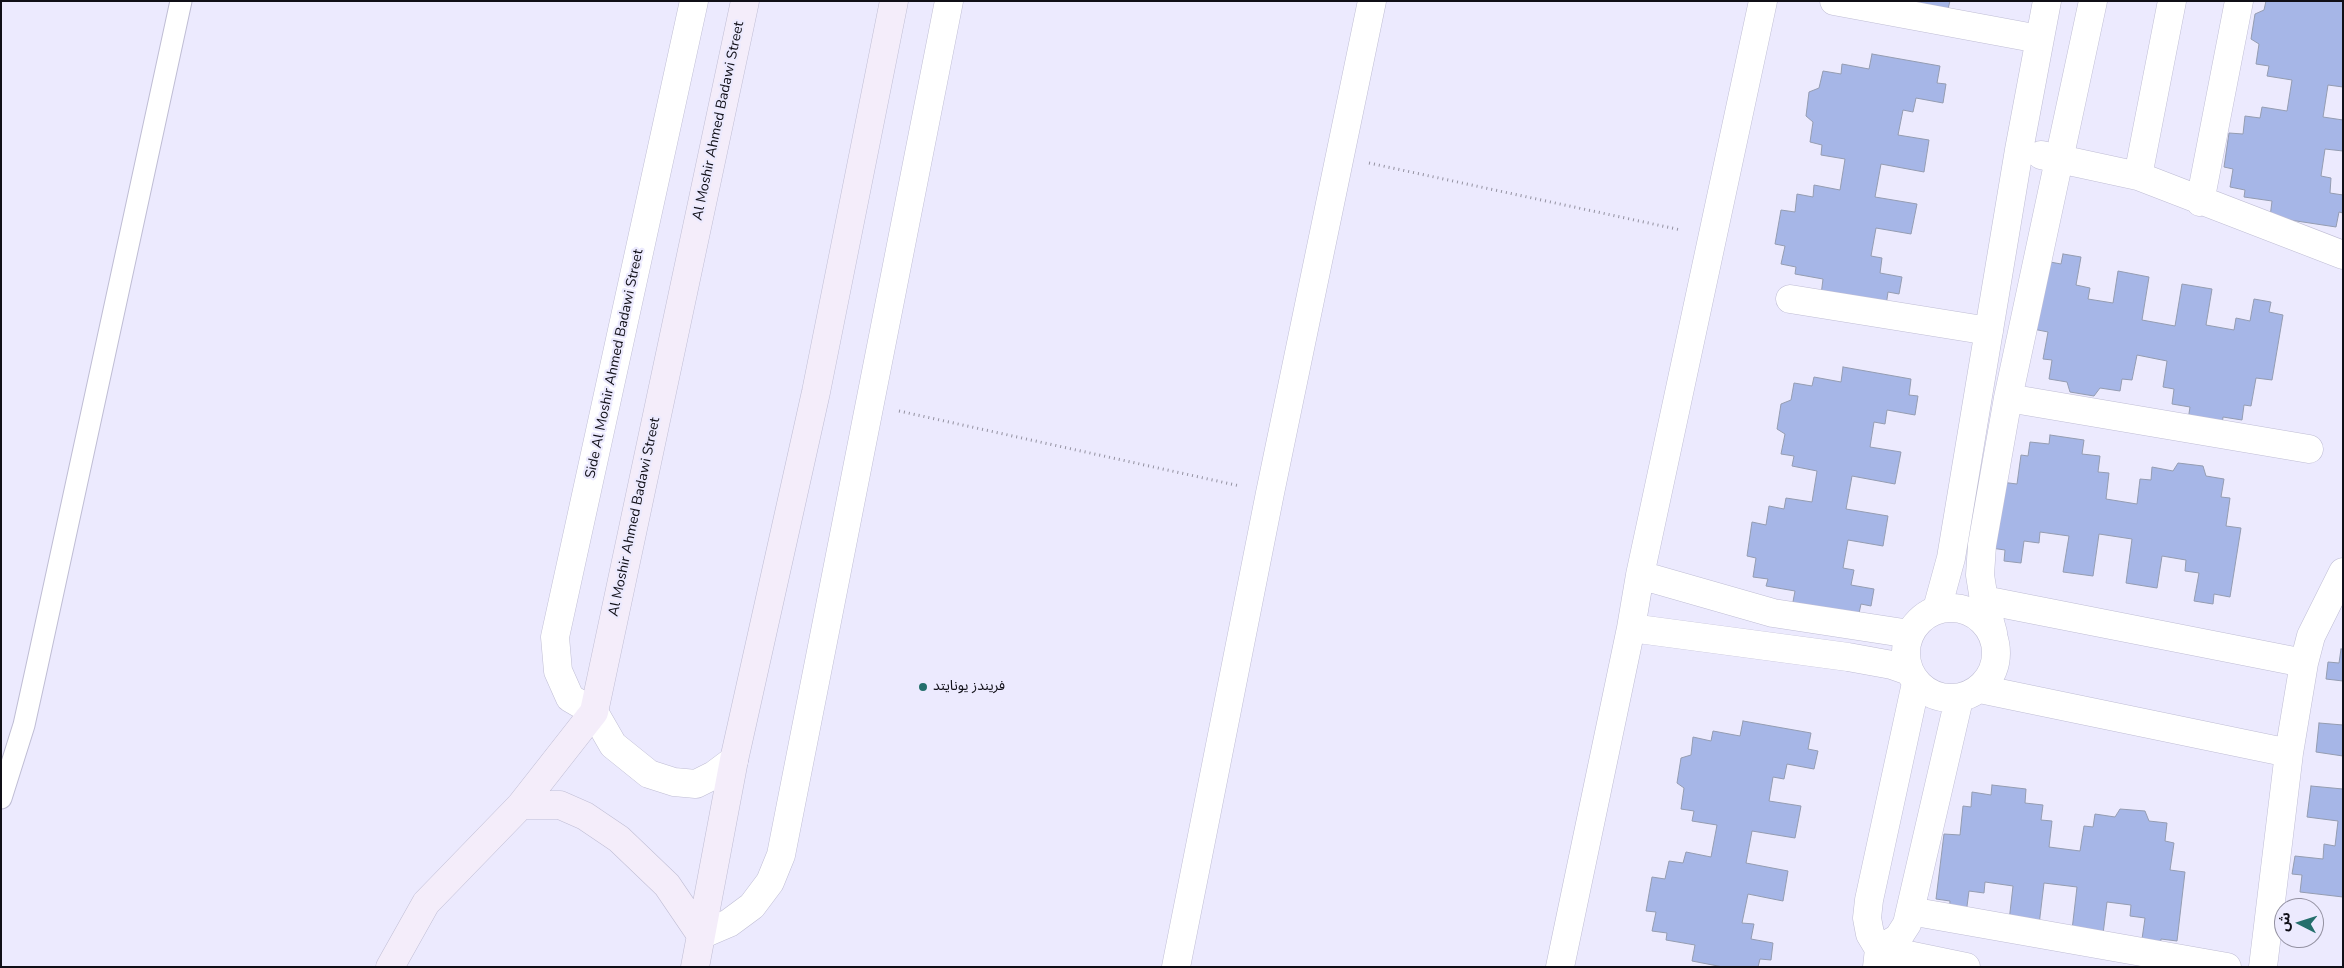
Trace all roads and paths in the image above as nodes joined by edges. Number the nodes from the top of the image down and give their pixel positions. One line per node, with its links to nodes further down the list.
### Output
1 (181, 1): 40 (lane)
2 (694, 1): 37 (street, Side Al Moshir Ahmed Badawi Street)
3 (744, 1): 37 (street, Al Moshir Ahmed Badawi Street)
4 (894, 1): 39 (street)
5 (949, 1): 24 (street)
6 (1372, 1): 15 (street)
7 (1763, 1): 19 (street)
8 (2047, 1): 13 (street)
9 (2093, 1): 16 (street)
10 (2172, 1): 17 (street)
11 (2239, 1): 18 (street)
12 (1834, 2): 13 (street)
13 (2039, 39): 14 (street)
14 (2019, 150): 16 (street); 22 (street)
15 (1340, 157): 19 (path); 26 (street)
16 (2058, 159): 17 (street); 23 (street)
17 (2138, 176): 18 (street)
18 (2200, 202): 20 (street)
19 (1714, 237): 28 (street)
20 (2343, 255)
21 (1790, 300): 22 (street)
22 (1989, 331): 30 (street)
23 (2008, 398): 25 (street); 29 (street)
24 (871, 405): 26 (path); 43 (street)
25 (2309, 450)
26 (1270, 493): 47 (street)
27 (2343, 572): 34 (street)
28 (1640, 575): 31 (street); 33 (street)
29 (1984, 600): 32 (street); 34 (street)
30 (1937, 609): 32 (street); 33 (street)
31 (1631, 628): 35 (street); 48 (street)
32 (1993, 633): 36 (street)
33 (1910, 634): 35 (street)
34 (2304, 663): 38 (street)
35 (1913, 677): 36 (street); 44 (street)
36 (1970, 694): 38 (street); 42 (street)
37 (594, 712): 39 (street); 41 (street, Al Moshir Ahmed Badawi Street)
38 (2289, 753): 51 (street)
39 (734, 760): 43 (street)
40 (1, 798)
41 (521, 805): 43 (street); 45 (street, Al Moshir Ahmed Badawi Street)
42 (1910, 911): 44 (street); 50 (street)
43 (701, 934): 46 (street)
44 (1878, 958): 49 (street)
45 (390, 967)
46 (695, 967)
47 (1176, 967)
48 (1560, 967)
49 (1966, 967)
50 (2227, 967)
51 (2263, 967)

